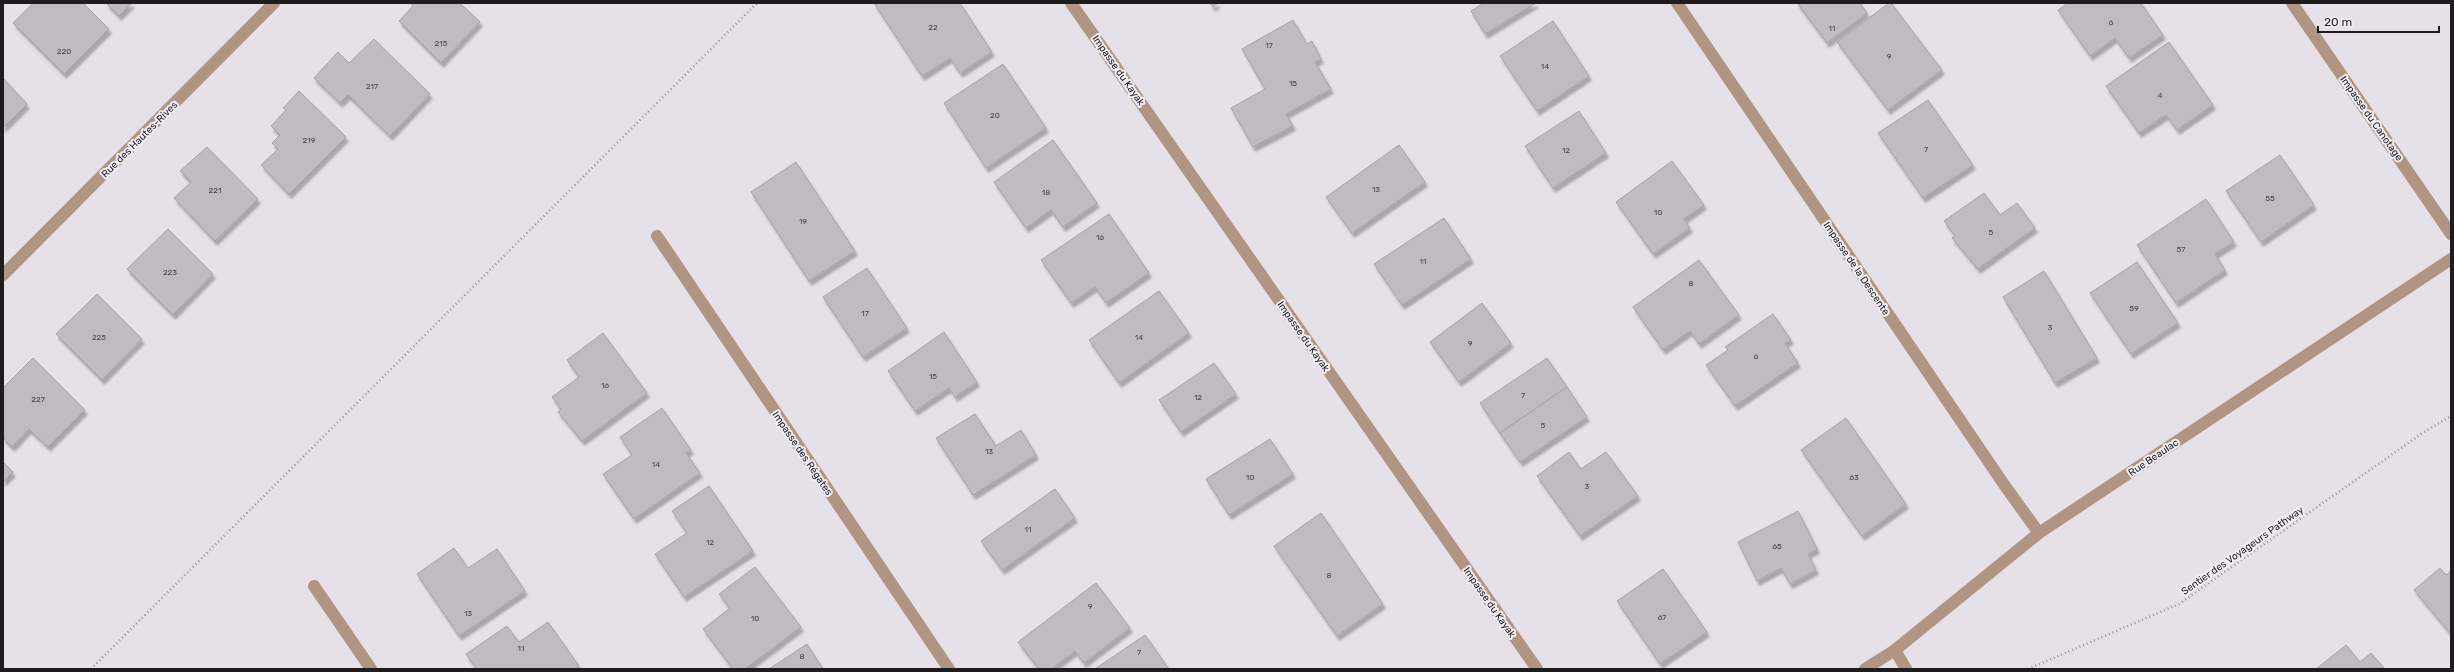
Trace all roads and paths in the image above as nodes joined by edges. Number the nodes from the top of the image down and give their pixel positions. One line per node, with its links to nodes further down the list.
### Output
1 (274, 3): 9 (street, Rue des Hautes-Rives)
2 (757, 3): 14 (path)
3 (1072, 3): 17 (street, Impasse du Kayak)
4 (1677, 3): 11 (street, Impasse de la Descente)
5 (2292, 3): 6 (street, Impasse du Canotage)
6 (2451, 234)
7 (657, 236): 16 (street, Impasse des Régates)
8 (2451, 259): 11 (street, Rue Beaulac)
9 (3, 275)
10 (2451, 416): 20 (path, Sentier des Voyageurs Pathway)
11 (2039, 532): 13 (street, Rue Beaulac)
12 (314, 586): 15 (street)
13 (1895, 650): 18 (street, Rue Beaulac); 19 (street)
14 (91, 669)
15 (371, 669)
16 (949, 669)
17 (1537, 669)
18 (1865, 669)
19 (1906, 669)
20 (2028, 669)

